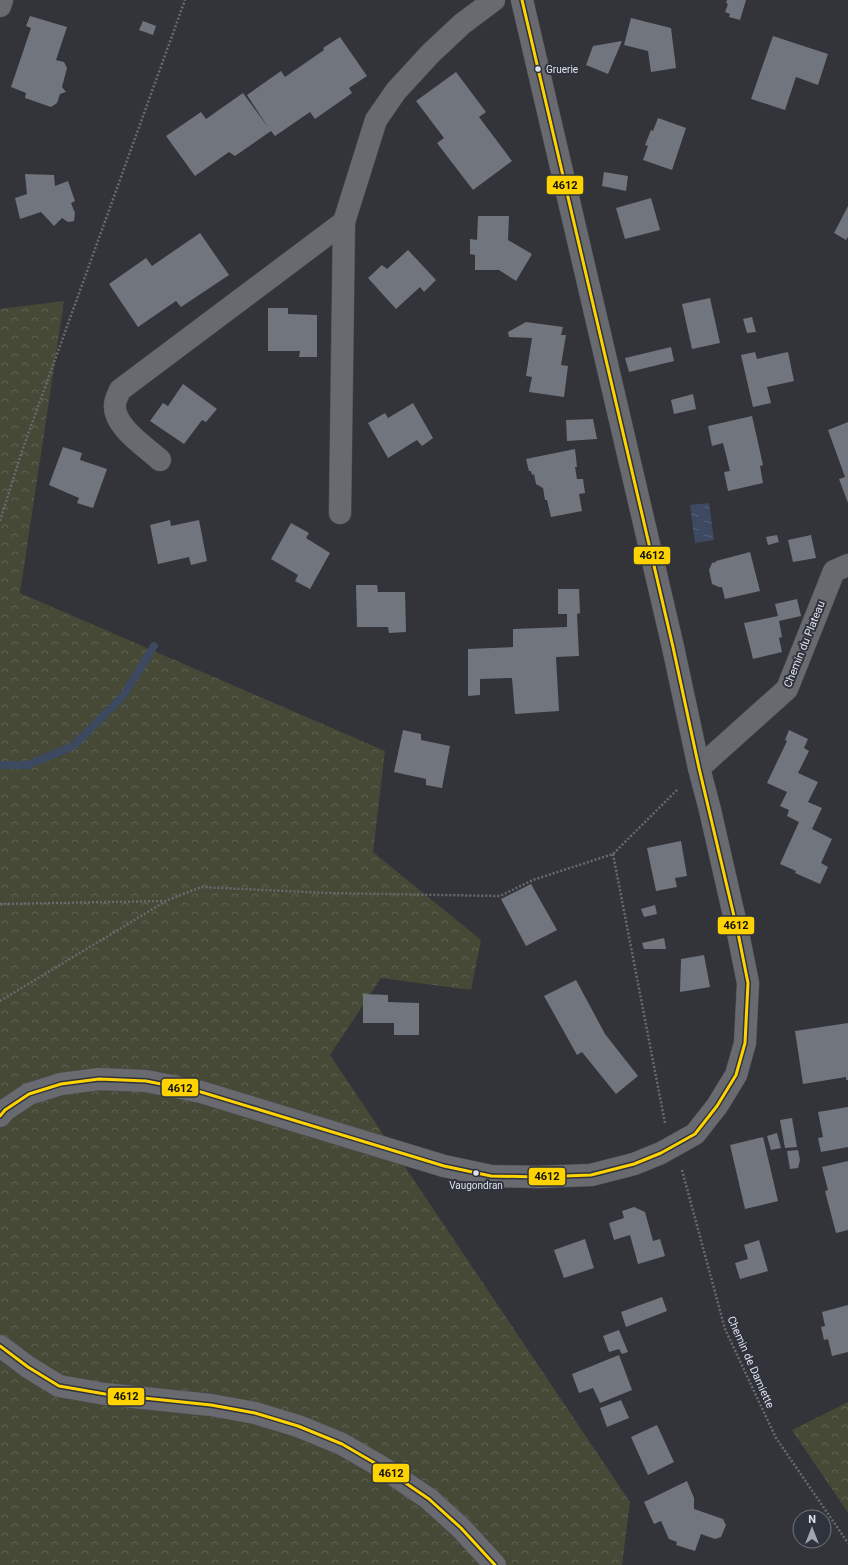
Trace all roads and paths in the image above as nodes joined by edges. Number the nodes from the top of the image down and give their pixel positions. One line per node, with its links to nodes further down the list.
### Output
1 (2, 0): 5 (street)
2 (185, 0): 9 (path)
3 (494, 0): 6 (street)
4 (522, 0): 11 (street)
5 (0, 6)
6 (344, 222): 7 (street); 8 (street)
7 (160, 460)
8 (340, 513)
9 (0, 521)
10 (848, 565): 11 (street, Chemin du Plateau)
11 (698, 768): 12 (path); 17 (street)
12 (613, 854): 13 (path); 17 (path, Chemin de Damiette)
13 (166, 901): 14 (path); 15 (path)
14 (0, 904)
15 (0, 1001)
16 (0, 1116): 17 (street)
17 (676, 1146): 19 (path, Chemin de Damiette)
18 (0, 1346): 20 (street)
19 (848, 1543)
20 (495, 1565)

